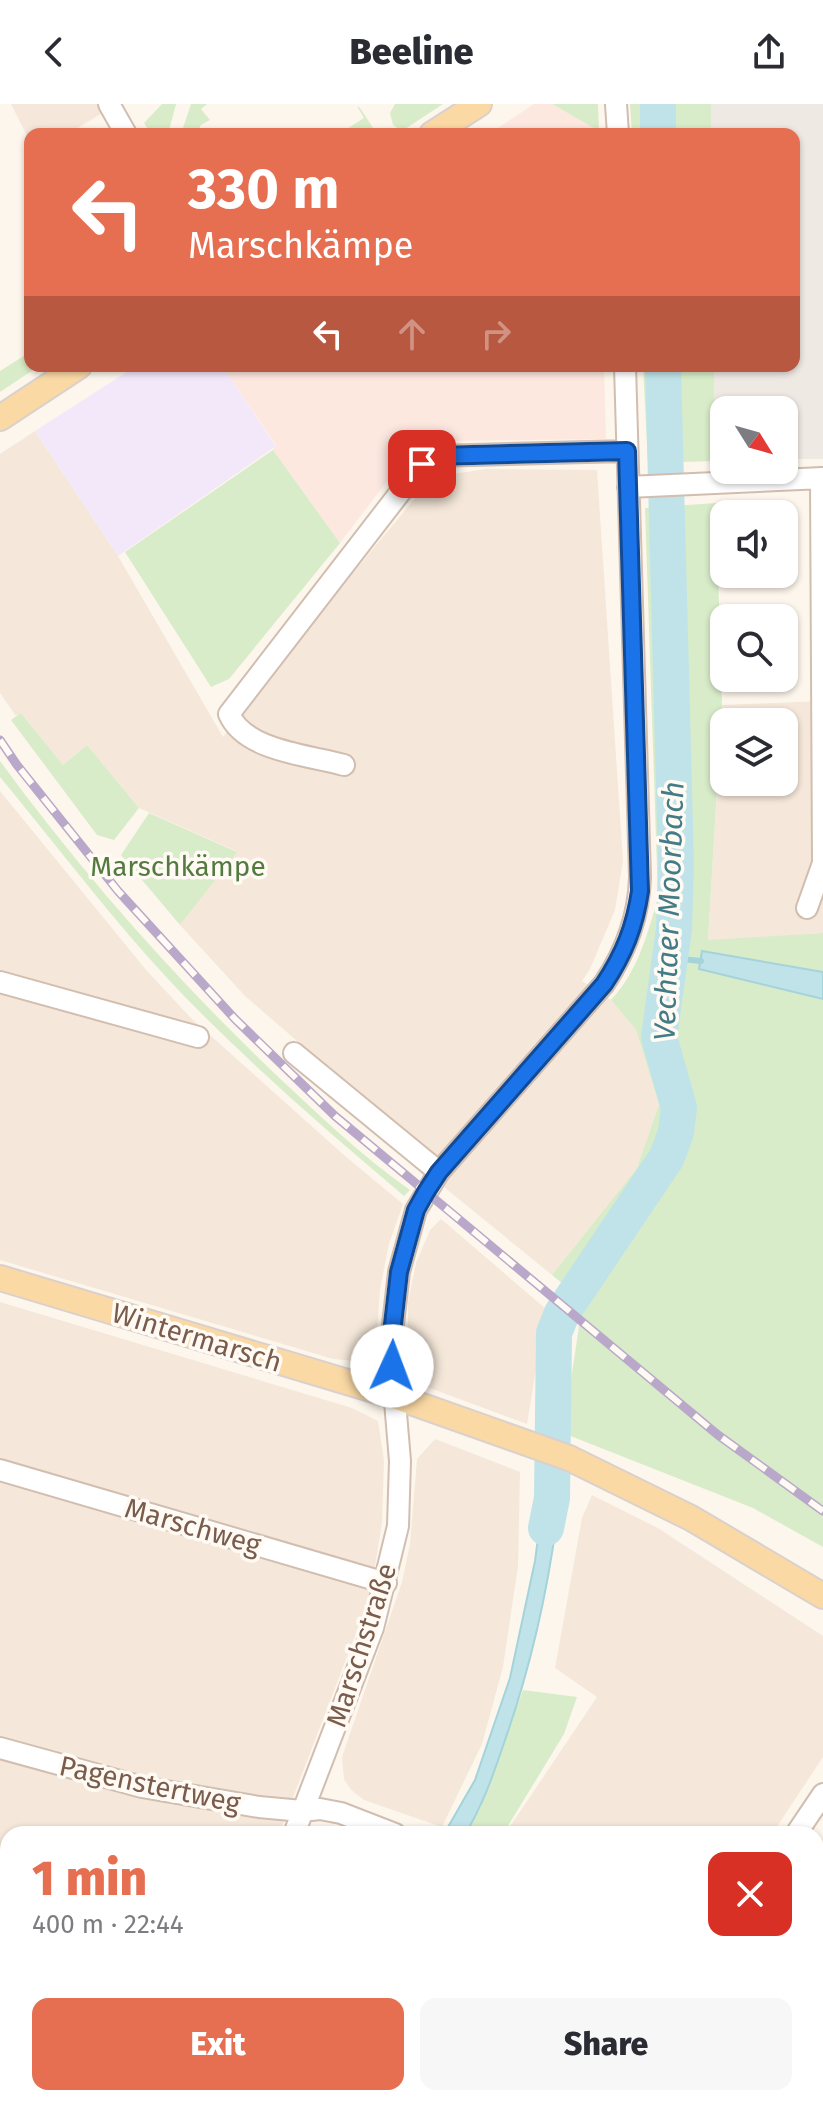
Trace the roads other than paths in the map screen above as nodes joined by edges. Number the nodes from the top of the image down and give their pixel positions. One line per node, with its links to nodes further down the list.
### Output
1 (109, 104): 4 (street)
2 (479, 104): 5 (main road)
3 (616, 104): 6 (street)
4 (123, 128)
5 (441, 128)
6 (618, 128)
7 (70, 372): 9 (main road)
8 (625, 372): 10 (street, Marschstraße)
9 (0, 418)
10 (627, 451): 12 (street, Marschstraße); 13 (street)
11 (822, 478): 12 (street); 14 (street)
12 (636, 487): 18 (street, Marschstraße)
13 (344, 765)
14 (807, 908)
15 (0, 982): 16 (street)
16 (198, 1037)
17 (294, 1053): 18 (street)
18 (439, 1172): 20 (street, Marschstraße)
19 (0, 1278): 20 (main road, Wintermarsch)
20 (394, 1396): 22 (street, Marschstraße); 23 (main road, Wintermarsch)
21 (0, 1470): 22 (street, Marschweg)
22 (386, 1583): 26 (street, Marschstraße)
23 (823, 1596)
24 (0, 1748): 26 (street, Pagenstertweg)
25 (823, 1794): 29 (street)
26 (302, 1811): 27 (street, Marschstraße); 28 (street, Pagenstertweg)
27 (297, 1826)
28 (374, 1826)
29 (801, 1826)

